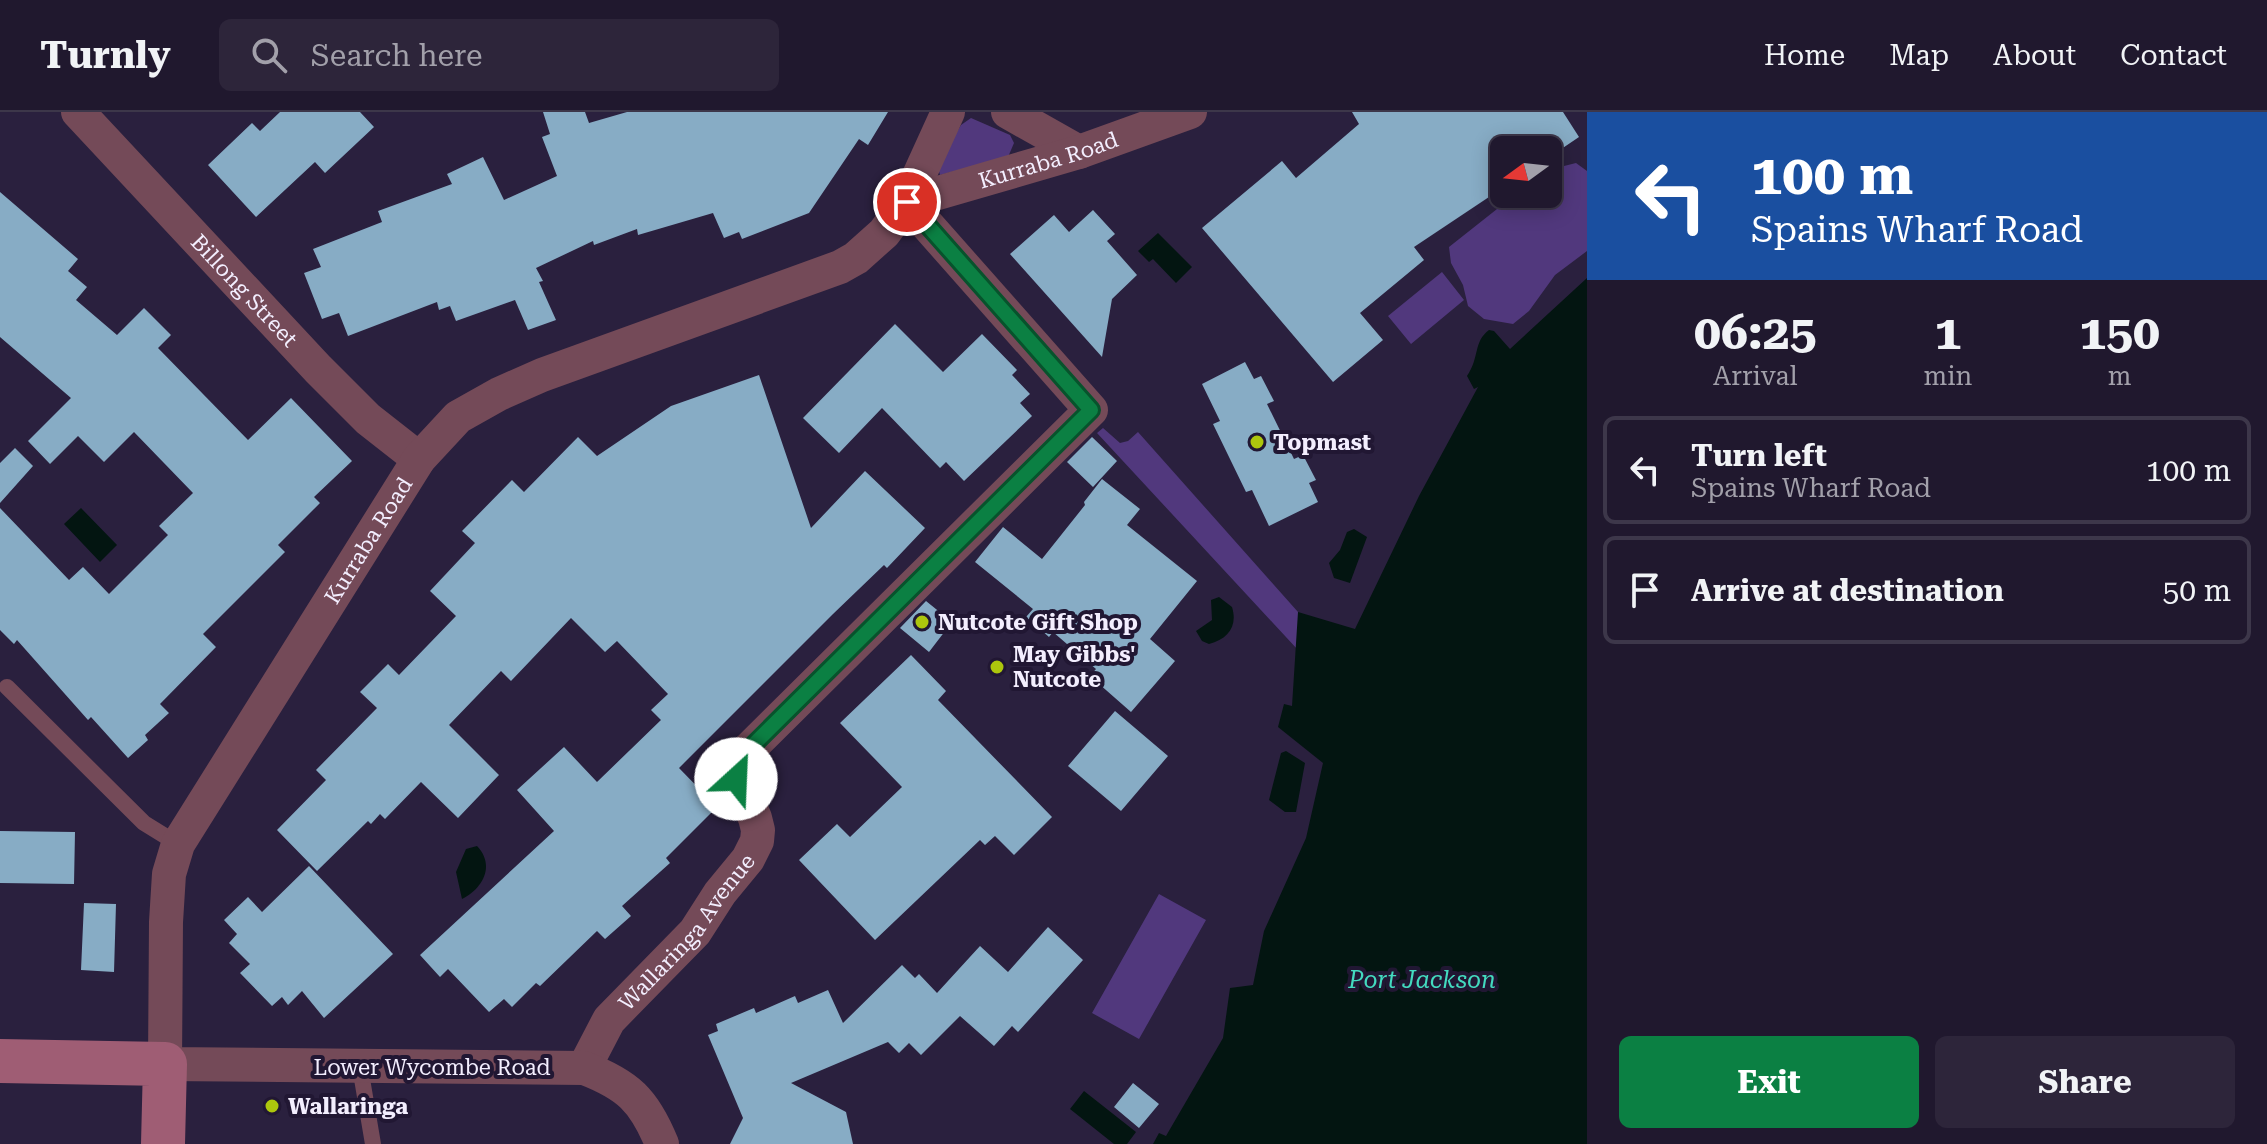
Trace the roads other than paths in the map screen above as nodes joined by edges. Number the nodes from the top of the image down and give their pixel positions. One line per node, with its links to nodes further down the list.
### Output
1 (78, 112): 7 (street, Billong Street)
2 (948, 112): 6 (street, Kurraba Road)
3 (1008, 112): 5 (street)
4 (1190, 112): 5 (street, Kurraba Road)
5 (1079, 152): 6 (street, Kurraba Road)
6 (907, 202): 7 (street, Kurraba Road); 13 (street, Wallaringa Avenue)
7 (419, 459): 9 (street, Kurraba Road)
8 (7, 687): 9 (lane)
9 (178, 844): 11 (street, Kurraba Road)
10 (0, 1061): 11 (main road)
11 (165, 1064): 12 (street, Lower Wycombe Road); 14 (main road, Kurraba Road)
12 (360, 1067): 13 (street, Lower Wycombe Road); 15 (lane)
13 (584, 1068): 16 (street, Lower Wycombe Road)
14 (163, 1144)
15 (373, 1144)
16 (662, 1144)

